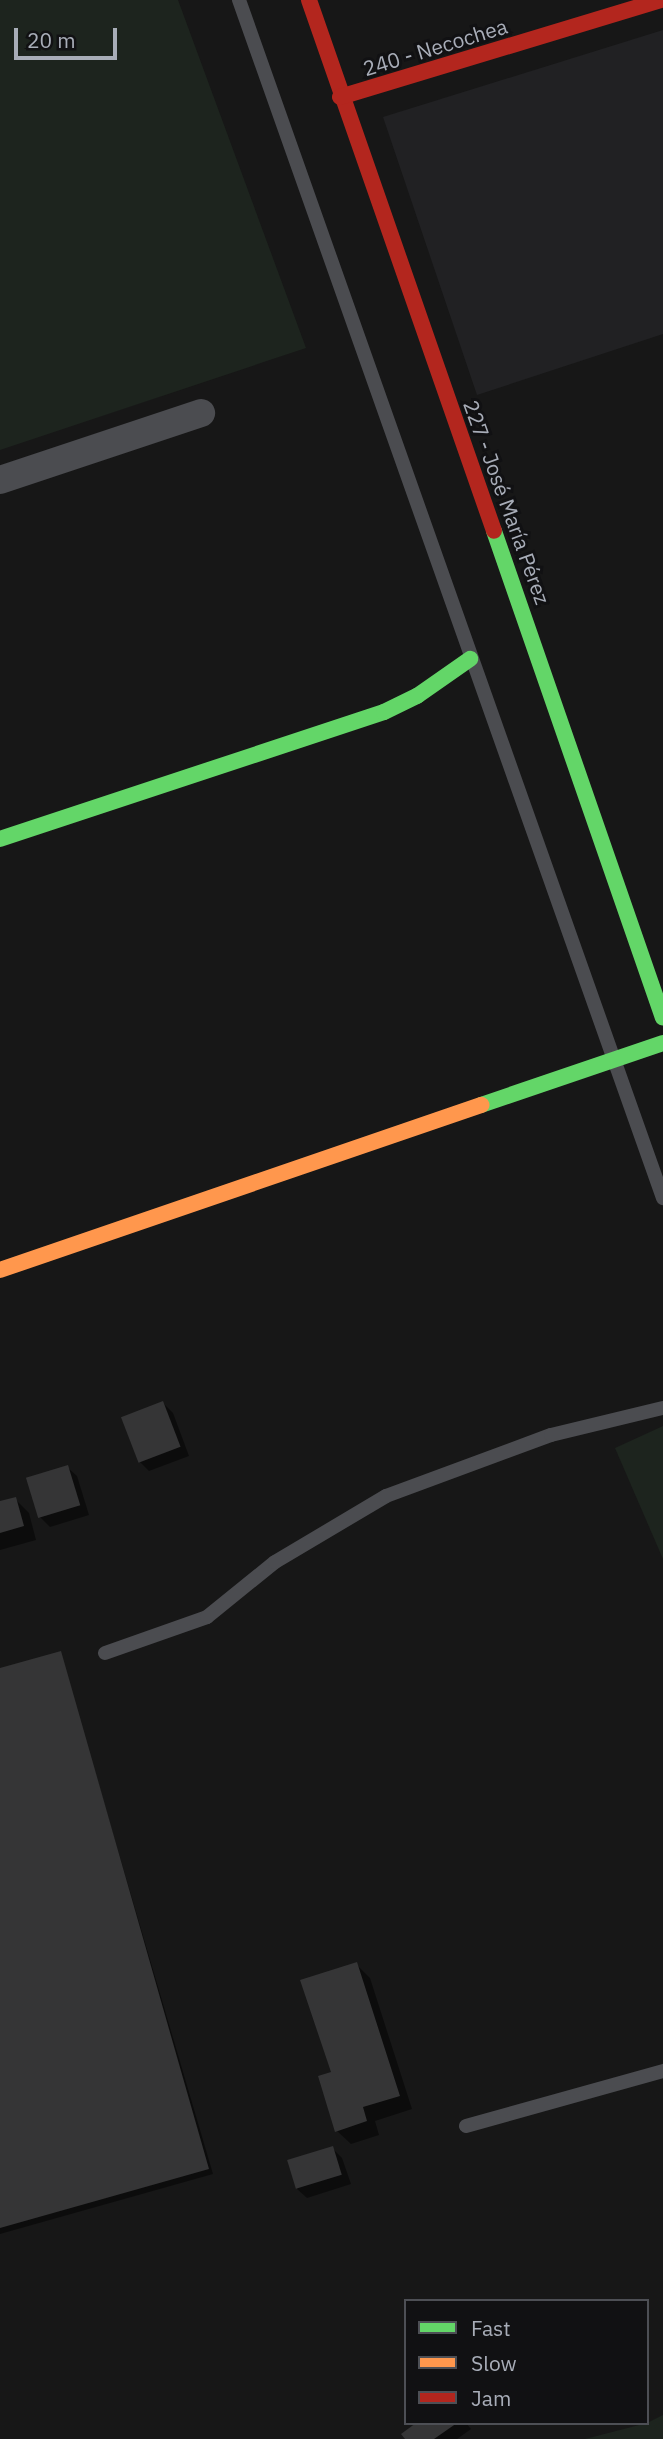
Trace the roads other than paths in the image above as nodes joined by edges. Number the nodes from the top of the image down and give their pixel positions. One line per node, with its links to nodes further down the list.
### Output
1 (239, 0): 7 (lane)
2 (309, 0): 4 (street, 227 - José María Pérez)
3 (662, 0): 4 (street, 240 - Necochea)
4 (340, 97): 9 (street, 227 - José María Pérez)
5 (201, 413): 6 (street)
6 (0, 480)
7 (470, 659): 8 (street); 11 (lane)
8 (0, 839)
9 (663, 1018)
10 (663, 1043): 11 (street)
11 (613, 1060): 12 (lane); 13 (street)
12 (663, 1198)
13 (0, 1269)
14 (663, 1408): 15 (lane)
15 (105, 1653)
16 (663, 2071): 17 (lane)
17 (466, 2126)

